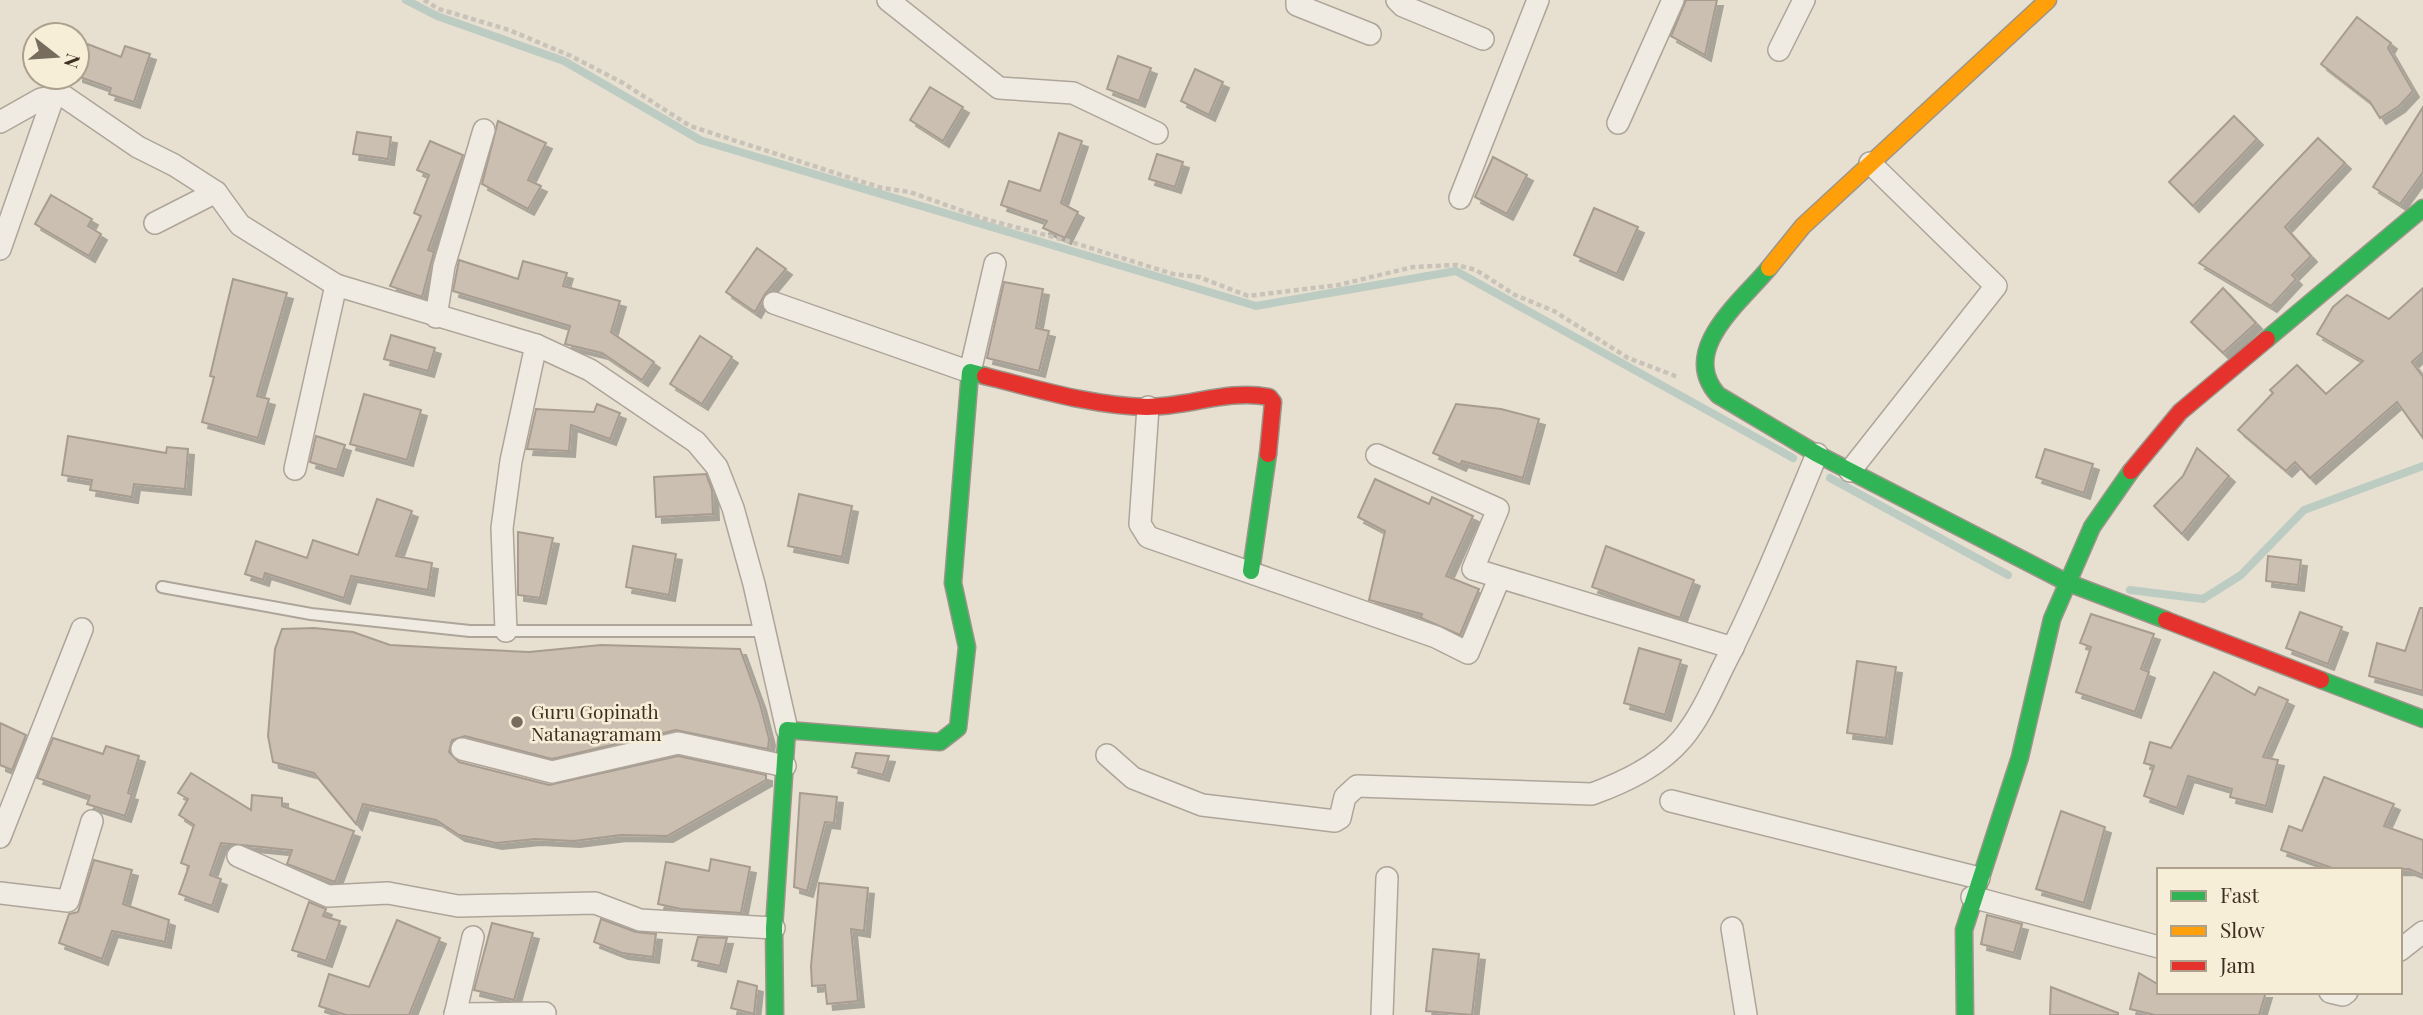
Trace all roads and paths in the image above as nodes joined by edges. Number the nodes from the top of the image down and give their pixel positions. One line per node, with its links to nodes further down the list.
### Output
1 (424, 0): 30 (path)
2 (869, 0): 3 (street)
3 (887, 0): 17 (street)
4 (1297, 0): 10 (street)
5 (1397, 0): 11 (street)
6 (1538, 0): 20 (street)
7 (1673, 0): 15 (street)
8 (1804, 0): 12 (street)
9 (2048, 0): 18 (street)
10 (1370, 34)
11 (1483, 39)
12 (1779, 50)
13 (54, 95): 14 (street); 19 (street); 23 (street)
14 (0, 122)
15 (1618, 123)
16 (484, 130): 27 (street)
17 (1157, 133)
18 (1870, 163): 30 (street); 35 (street)
19 (216, 192): 22 (street); 25 (street)
20 (1460, 198)
21 (2423, 208): 38 (street)
22 (155, 223)
23 (0, 249)
24 (995, 264): 29 (street)
25 (336, 285): 27 (street); 34 (street)
26 (774, 303): 29 (street)
27 (436, 317): 28 (street)
28 (536, 345): 41 (street); 42 (street)
29 (970, 372): 31 (street); 45 (street)
30 (1713, 391): 32 (street)
31 (1148, 407): 36 (street); 36 (street)
32 (1818, 454): 35 (street); 43 (street)
33 (1377, 455): 37 (street)
34 (295, 468)
35 (1850, 471): 38 (street)
36 (1251, 571): 37 (street)
37 (1499, 579): 43 (street)
38 (2066, 582): 44 (street); 54 (street)
39 (162, 587): 41 (lane)
40 (82, 629): 51 (street)
41 (506, 631): 42 (lane)
42 (764, 631): 45 (street)
43 (1733, 648): 47 (street)
44 (2423, 719)
45 (787, 730): 48 (street)
46 (463, 749): 48 (street)
47 (1107, 755)
48 (785, 766): 56 (street)
49 (1671, 801): 54 (street)
50 (92, 821): 55 (street)
51 (0, 837)
52 (238, 856): 56 (street)
53 (1387, 878): 65 (street)
54 (1976, 888): 60 (street); 67 (street)
55 (0, 893)
56 (774, 928): 64 (street)
57 (1732, 928): 66 (street)
58 (2423, 932): 61 (street)
59 (473, 937): 63 (street)
60 (2157, 946)
61 (2402, 948)
62 (545, 1013): 63 (street)
63 (455, 1015)
64 (775, 1015)
65 (1382, 1015)
66 (1746, 1015)
67 (1965, 1015)

